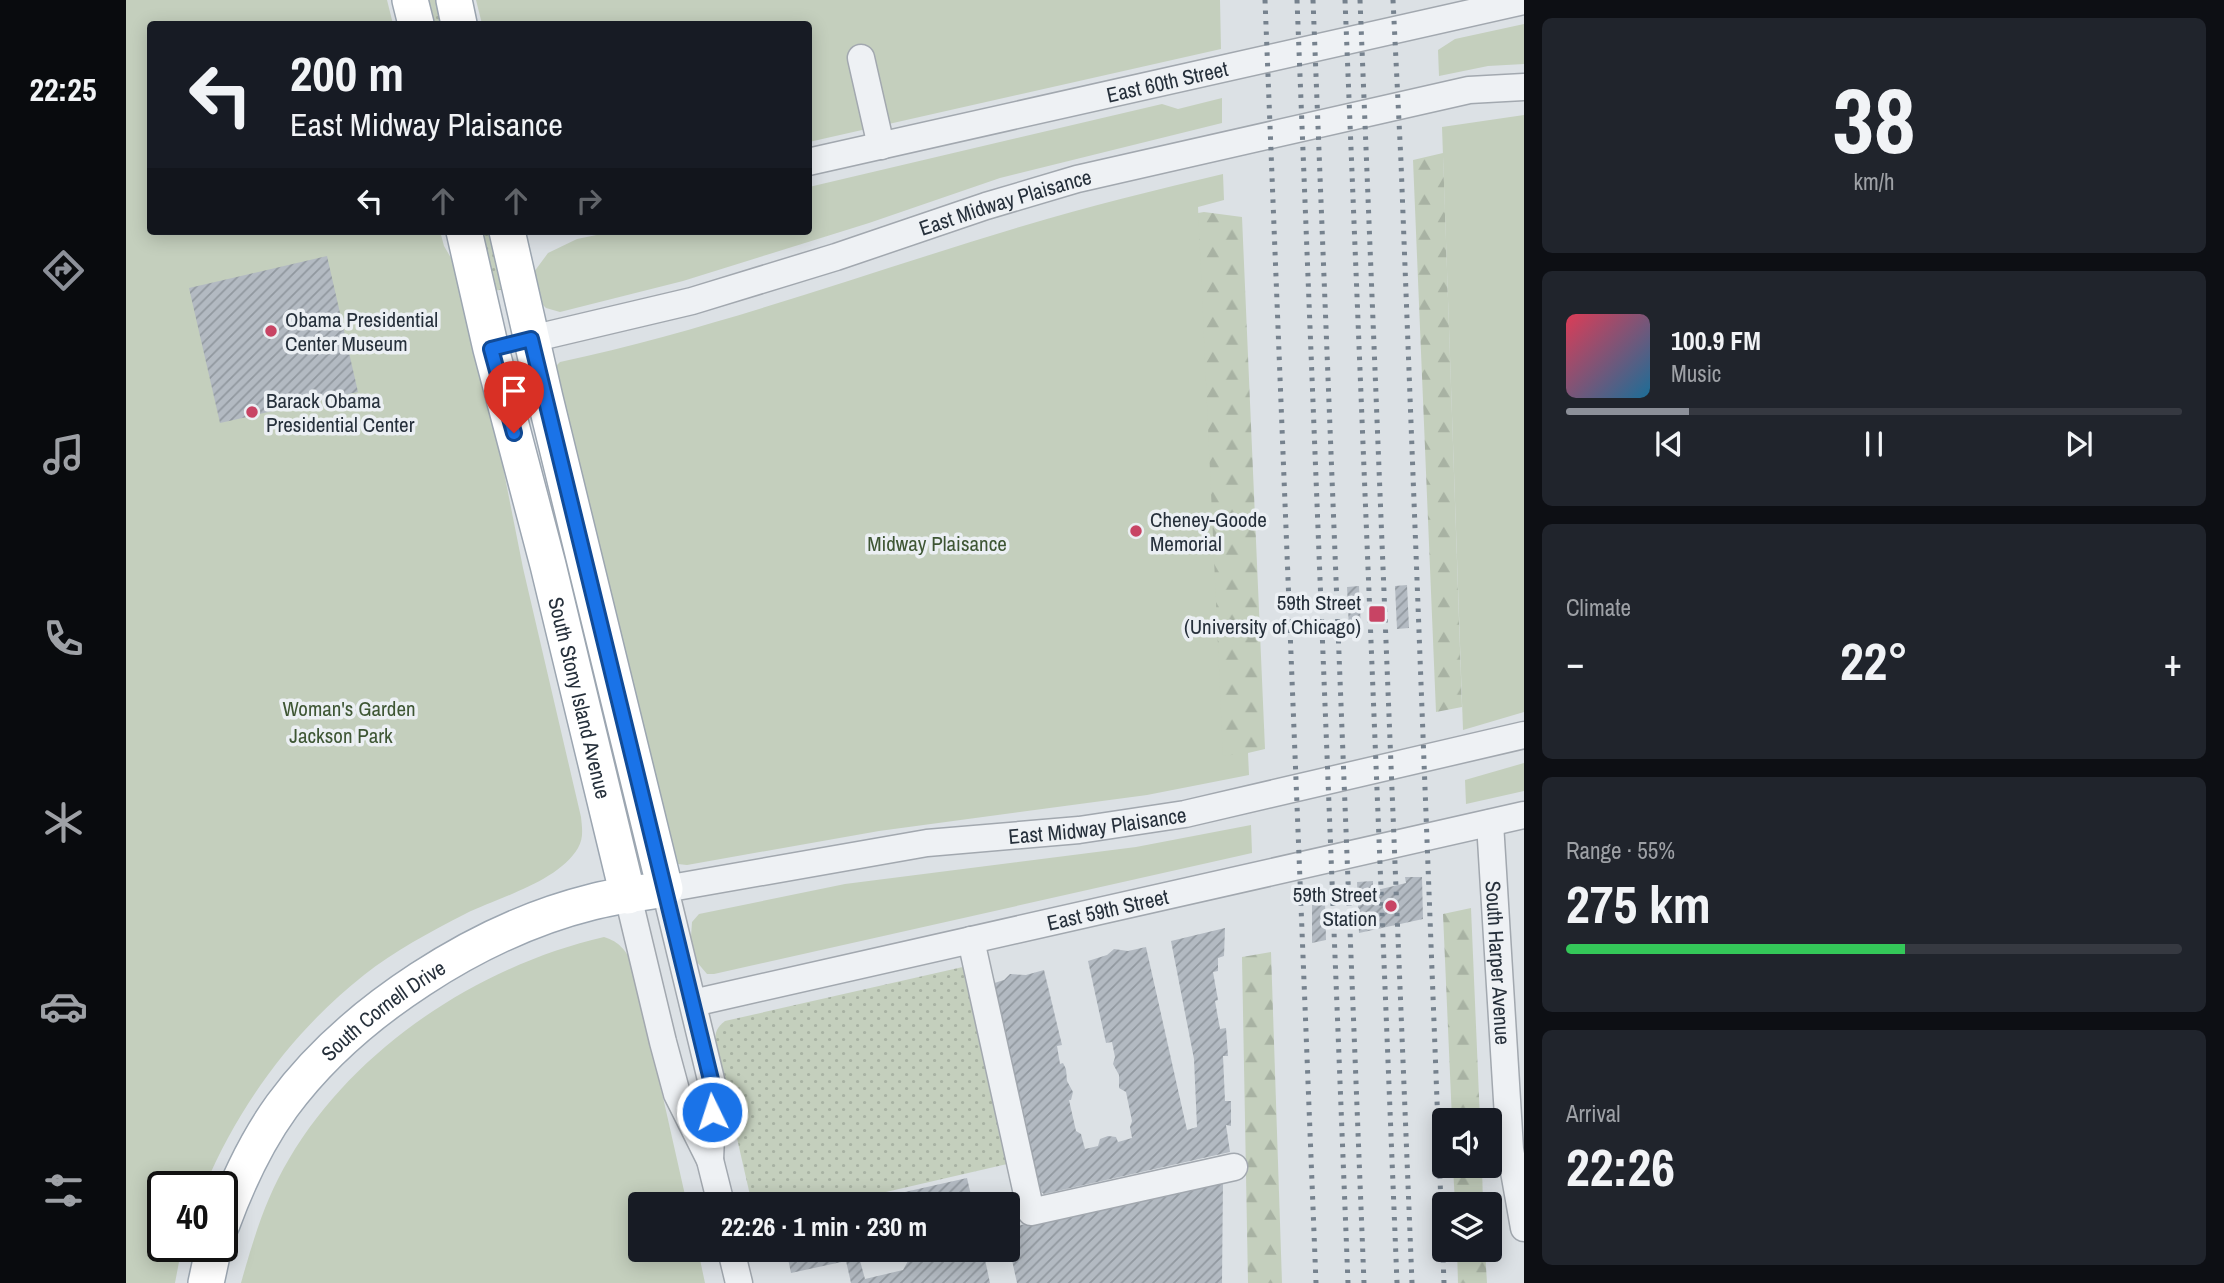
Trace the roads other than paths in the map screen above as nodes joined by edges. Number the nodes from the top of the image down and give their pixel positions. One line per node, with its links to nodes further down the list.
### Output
1 (410, 0): 4 (main road)
2 (454, 0): 5 (main road)
3 (1524, 1): 8 (street, East 60th Street)
4 (415, 21)
5 (458, 21)
6 (860, 58): 8 (street)
7 (1524, 87): 12 (street, East Midway Plaisance)
8 (881, 146): 9 (street, East 60th Street)
9 (812, 161)
10 (465, 235): 13 (main road, South Stony Island Avenue)
11 (508, 235): 12 (main road, South Stony Island Avenue)
12 (531, 339): 13 (main road, East Midway Plaisance); 17 (main road, South Stony Island Avenue)
13 (491, 349): 18 (main road, South Stony Island Avenue)
14 (1524, 735): 17 (street, East Midway Plaisance)
15 (1524, 815): 16 (street, East 59th Street)
16 (1490, 823): 19 (street, East 59th Street); 25 (street, South Harper Avenue)
17 (665, 889): 18 (main road, South Cornell Drive); 20 (street, South Stony Island Avenue)
18 (628, 896): 21 (street, South Stony Island Avenue); 23 (main road, South Cornell Drive)
19 (971, 940): 20 (street, East 59th Street); 22 (street)
20 (693, 1003): 21 (street, South Stony Island Avenue)
21 (710, 1160): 24 (street, South Stony Island Avenue)
22 (1234, 1167)
23 (238, 1183)
24 (718, 1192)
25 (1524, 1228)
26 (211, 1262): 28 (main road)
27 (734, 1262): 29 (street)
28 (206, 1283)
29 (739, 1283)

